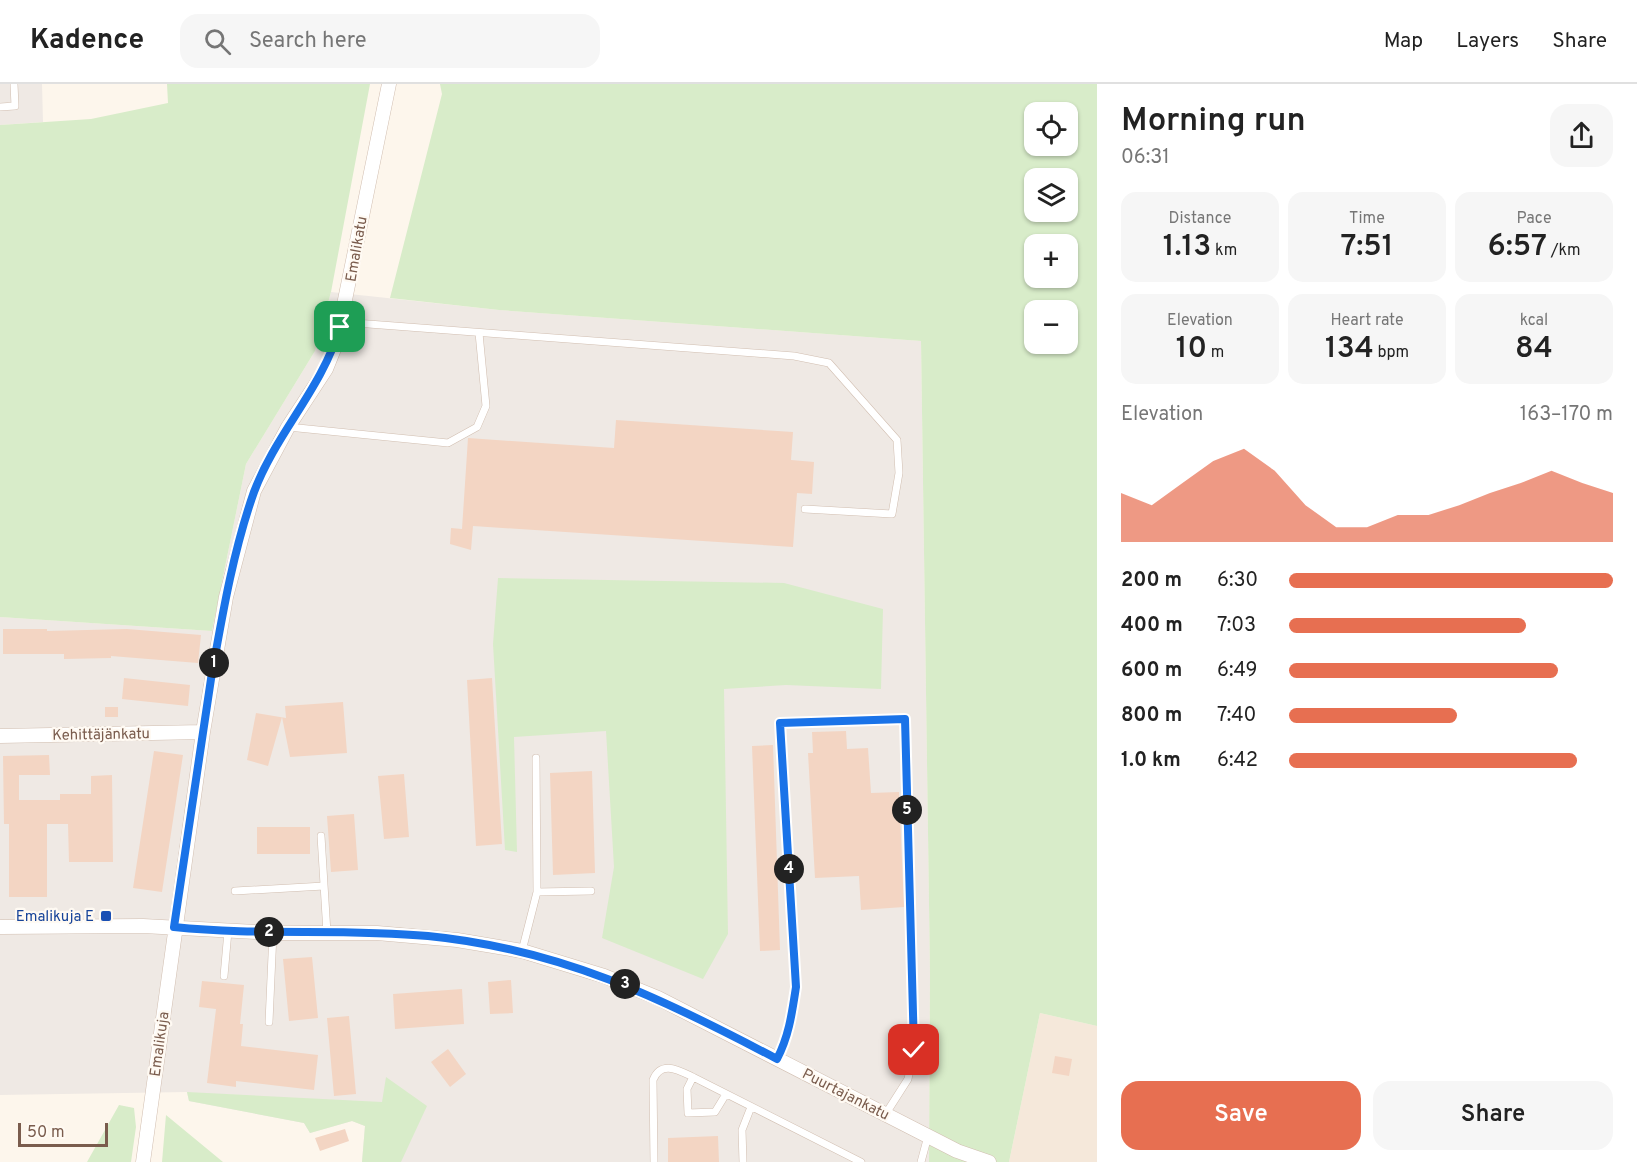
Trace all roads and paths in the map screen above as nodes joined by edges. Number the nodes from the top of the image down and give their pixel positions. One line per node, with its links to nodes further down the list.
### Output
1 (14, 84): 3 (lane)
2 (389, 84): 4 (street, Emalikatu)
3 (0, 107)
4 (342, 322): 5 (lane); 6 (street, Emalikatu)
5 (479, 333): 6 (lane); 7 (lane)
6 (288, 427): 8 (street, Emalikatu)
7 (805, 509)
8 (203, 732): 9 (street, Kehittäjänkatu); 17 (street, Emalikatu)
9 (0, 736)
10 (536, 758): 15 (lane)
11 (321, 836): 12 (lane)
12 (324, 886): 13 (lane); 20 (lane)
13 (235, 891)
14 (591, 891): 15 (lane)
15 (537, 892): 21 (lane)
16 (0, 927): 17 (street, Puurtajankatu)
17 (174, 927): 18 (street, Puurtajankatu); 30 (street, Emalikuja)
18 (228, 931): 19 (street, Puurtajankatu); 22 (lane)
19 (273, 933): 20 (street, Puurtajankatu); 23 (lane)
20 (327, 933): 21 (street, Puurtajankatu)
21 (522, 951): 24 (street, Puurtajankatu)
22 (224, 976)
23 (268, 1022)
24 (777, 1059): 28 (street, Puurtajankatu); 28 (lane)
25 (693, 1077): 26 (lane); 26 (lane); 31 (lane)
26 (726, 1094): 27 (lane)
27 (751, 1107): 32 (lane); 33 (lane)
28 (885, 1115): 29 (street, Puurtajankatu)
29 (928, 1136): 34 (lane); 35 (street, Puurtajankatu)
30 (143, 1162)
31 (654, 1162)
32 (743, 1162)
33 (861, 1162)
34 (921, 1162)
35 (989, 1162)

